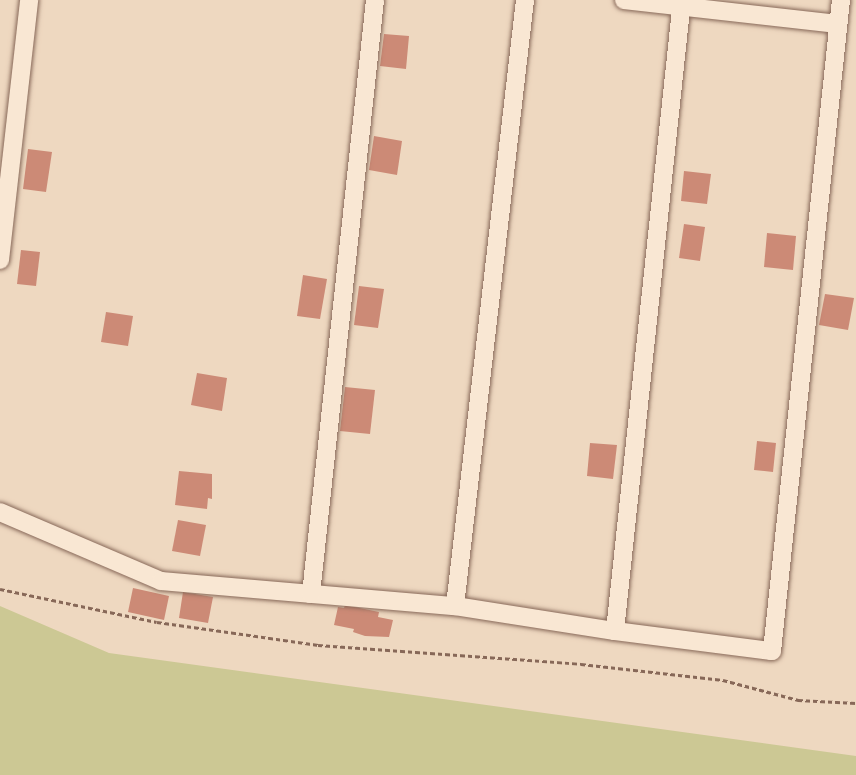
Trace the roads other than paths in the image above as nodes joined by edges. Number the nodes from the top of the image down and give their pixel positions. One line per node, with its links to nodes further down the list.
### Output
1 (29, 0): 8 (lane)
2 (375, 0): 10 (lane)
3 (525, 0): 11 (lane)
4 (624, 0): 6 (lane)
5 (841, 0): 7 (lane)
6 (682, 3): 7 (lane); 12 (lane)
7 (838, 24): 12 (lane)
8 (0, 260)
9 (0, 512): 10 (lane)
10 (311, 594): 11 (lane)
11 (454, 606): 12 (lane)
12 (615, 631)

